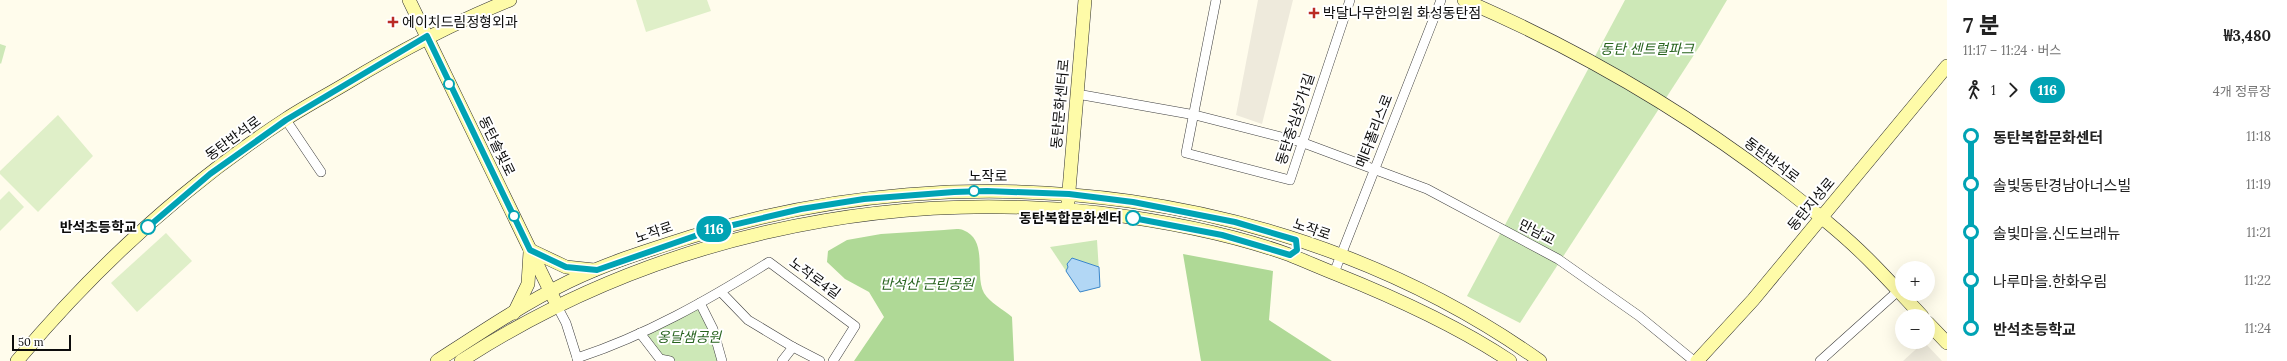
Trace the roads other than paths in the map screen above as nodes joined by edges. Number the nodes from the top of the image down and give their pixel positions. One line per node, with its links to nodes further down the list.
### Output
1 (409, 0): 8 (street, 동탄솔빛로)
2 (510, 0): 8 (street, 동탄반석로)
3 (1085, 0): 10 (street, 동탄문화센터로)
4 (1216, 0): 11 (street, 동탄중심상가1길)
5 (1350, 0): 13 (street, 동탄중심상가1길)
6 (1441, 0): 14 (street, 메타폴리스로)
7 (1464, 0): 22 (street, 동탄반석로)
8 (427, 36): 12 (street, 동탄반석로); 24 (street, 동탄솔빛로)
9 (1947, 66): 22 (street, 동탄지성로)
10 (1077, 94): 11 (street, 만남교); 17 (street, 동탄문화센터로)
11 (1195, 115): 13 (street, 만남교); 13 (street, 동탄중심상가1길)
12 (286, 120): 15 (street); 46 (street, 동탄반석로)
13 (1301, 142): 14 (street, 만남교)
14 (1375, 169): 26 (street, 메타폴리스로); 55 (street, 만남교)
15 (321, 172)
16 (1017, 192): 17 (street, 노작로); 19 (street); 27 (street, 노작로)
17 (1069, 194): 18 (street, 노작로); 20 (street, 동탄문화센터로)
18 (1122, 200): 21 (street); 23 (street, 노작로)
19 (1016, 207): 20 (street); 29 (street)
20 (1068, 210): 21 (street)
21 (1120, 216): 25 (street)
22 (1821, 217): 30 (street, 동탄반석로); 55 (street, 동탄지성로)
23 (1296, 240): 25 (street); 26 (street, 노작로)
24 (530, 250): 27 (street); 31 (street, 동탄솔빛로); 38 (street)
25 (1290, 255): 28 (street)
26 (1340, 256): 28 (street, 메타폴리스로); 54 (street, 노작로)
27 (597, 270): 29 (street); 31 (street, 노작로)
28 (1334, 273): 45 (street)
29 (601, 285): 36 (street)
30 (1895, 288)
31 (550, 292): 36 (street, 동탄솔빛로); 38 (street, 노작로)
32 (721, 292): 35 (street, 노작로4길); 43 (street); 53 (street, 노작로4길)
33 (1895, 294): 56 (street)
34 (1908, 301): 37 (street, 동탄반석로)
35 (700, 303): 41 (street, 노작로4길); 50 (street)
36 (557, 306): 39 (street); 44 (street, 노작로4길)
37 (1915, 309)
38 (514, 314): 39 (street); 47 (street, 노작로)
39 (520, 326): 48 (street)
40 (1935, 330): 42 (street)
41 (640, 333): 44 (street, 노작로4길); 49 (street)
42 (1947, 343)
43 (793, 347): 51 (street); 52 (street)
44 (577, 359)
45 (1507, 359)
46 (17, 361)
47 (438, 361)
48 (461, 361)
49 (670, 361)
50 (722, 361)
51 (782, 361)
52 (820, 361)
53 (833, 361)
54 (1540, 361)
55 (1695, 361)
56 (1820, 361)

